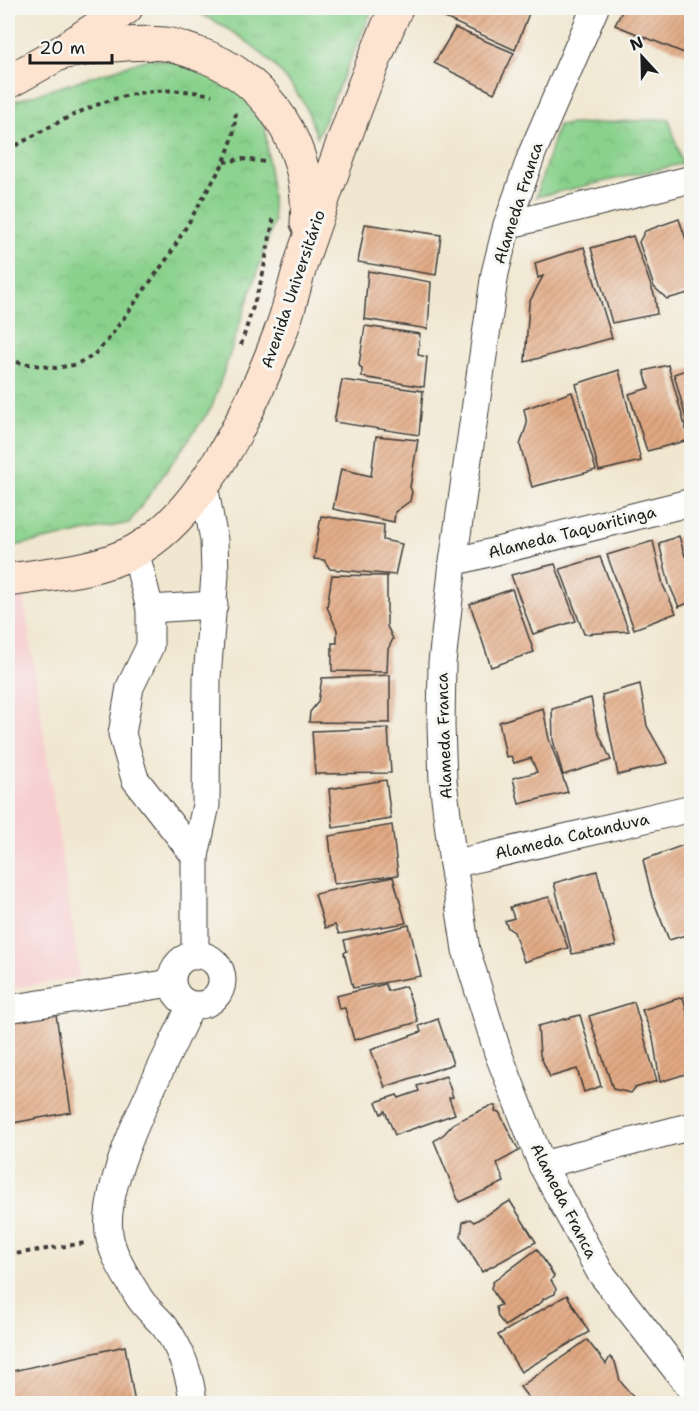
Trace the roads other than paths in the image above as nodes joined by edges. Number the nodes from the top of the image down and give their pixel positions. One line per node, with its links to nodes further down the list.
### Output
1 (126, 8): 4 (main road)
2 (396, 8): 8 (main road, Avenida Universitário)
3 (595, 8): 7 (street, Alameda Franca)
4 (60, 53): 5 (main road); 8 (main road)
5 (8, 82)
6 (692, 179): 7 (street)
7 (507, 225): 12 (street, Alameda Franca)
8 (306, 249): 9 (main road, Avenida Universitário)
9 (204, 485): 11 (main road, Avenida Universitário); 14 (street)
10 (692, 502): 12 (street, Alameda Taquaritinga)
11 (135, 550): 13 (main road, Avenida Universitário); 15 (street)
12 (453, 562): 18 (street, Alameda Franca)
13 (8, 580)
14 (214, 604): 15 (street); 17 (street)
15 (150, 609): 17 (street)
16 (692, 808): 18 (street, Alameda Catanduva)
17 (195, 856): 19 (street)
18 (453, 864): 24 (street, Alameda Franca)
19 (195, 956): 20 (street); 21 (street)
20 (171, 983): 21 (street); 22 (street)
21 (191, 1005): 26 (street)
22 (8, 1009)
23 (692, 1126): 24 (street)
24 (542, 1165): 25 (street, Alameda Franca)
25 (692, 1390)
26 (192, 1404)

